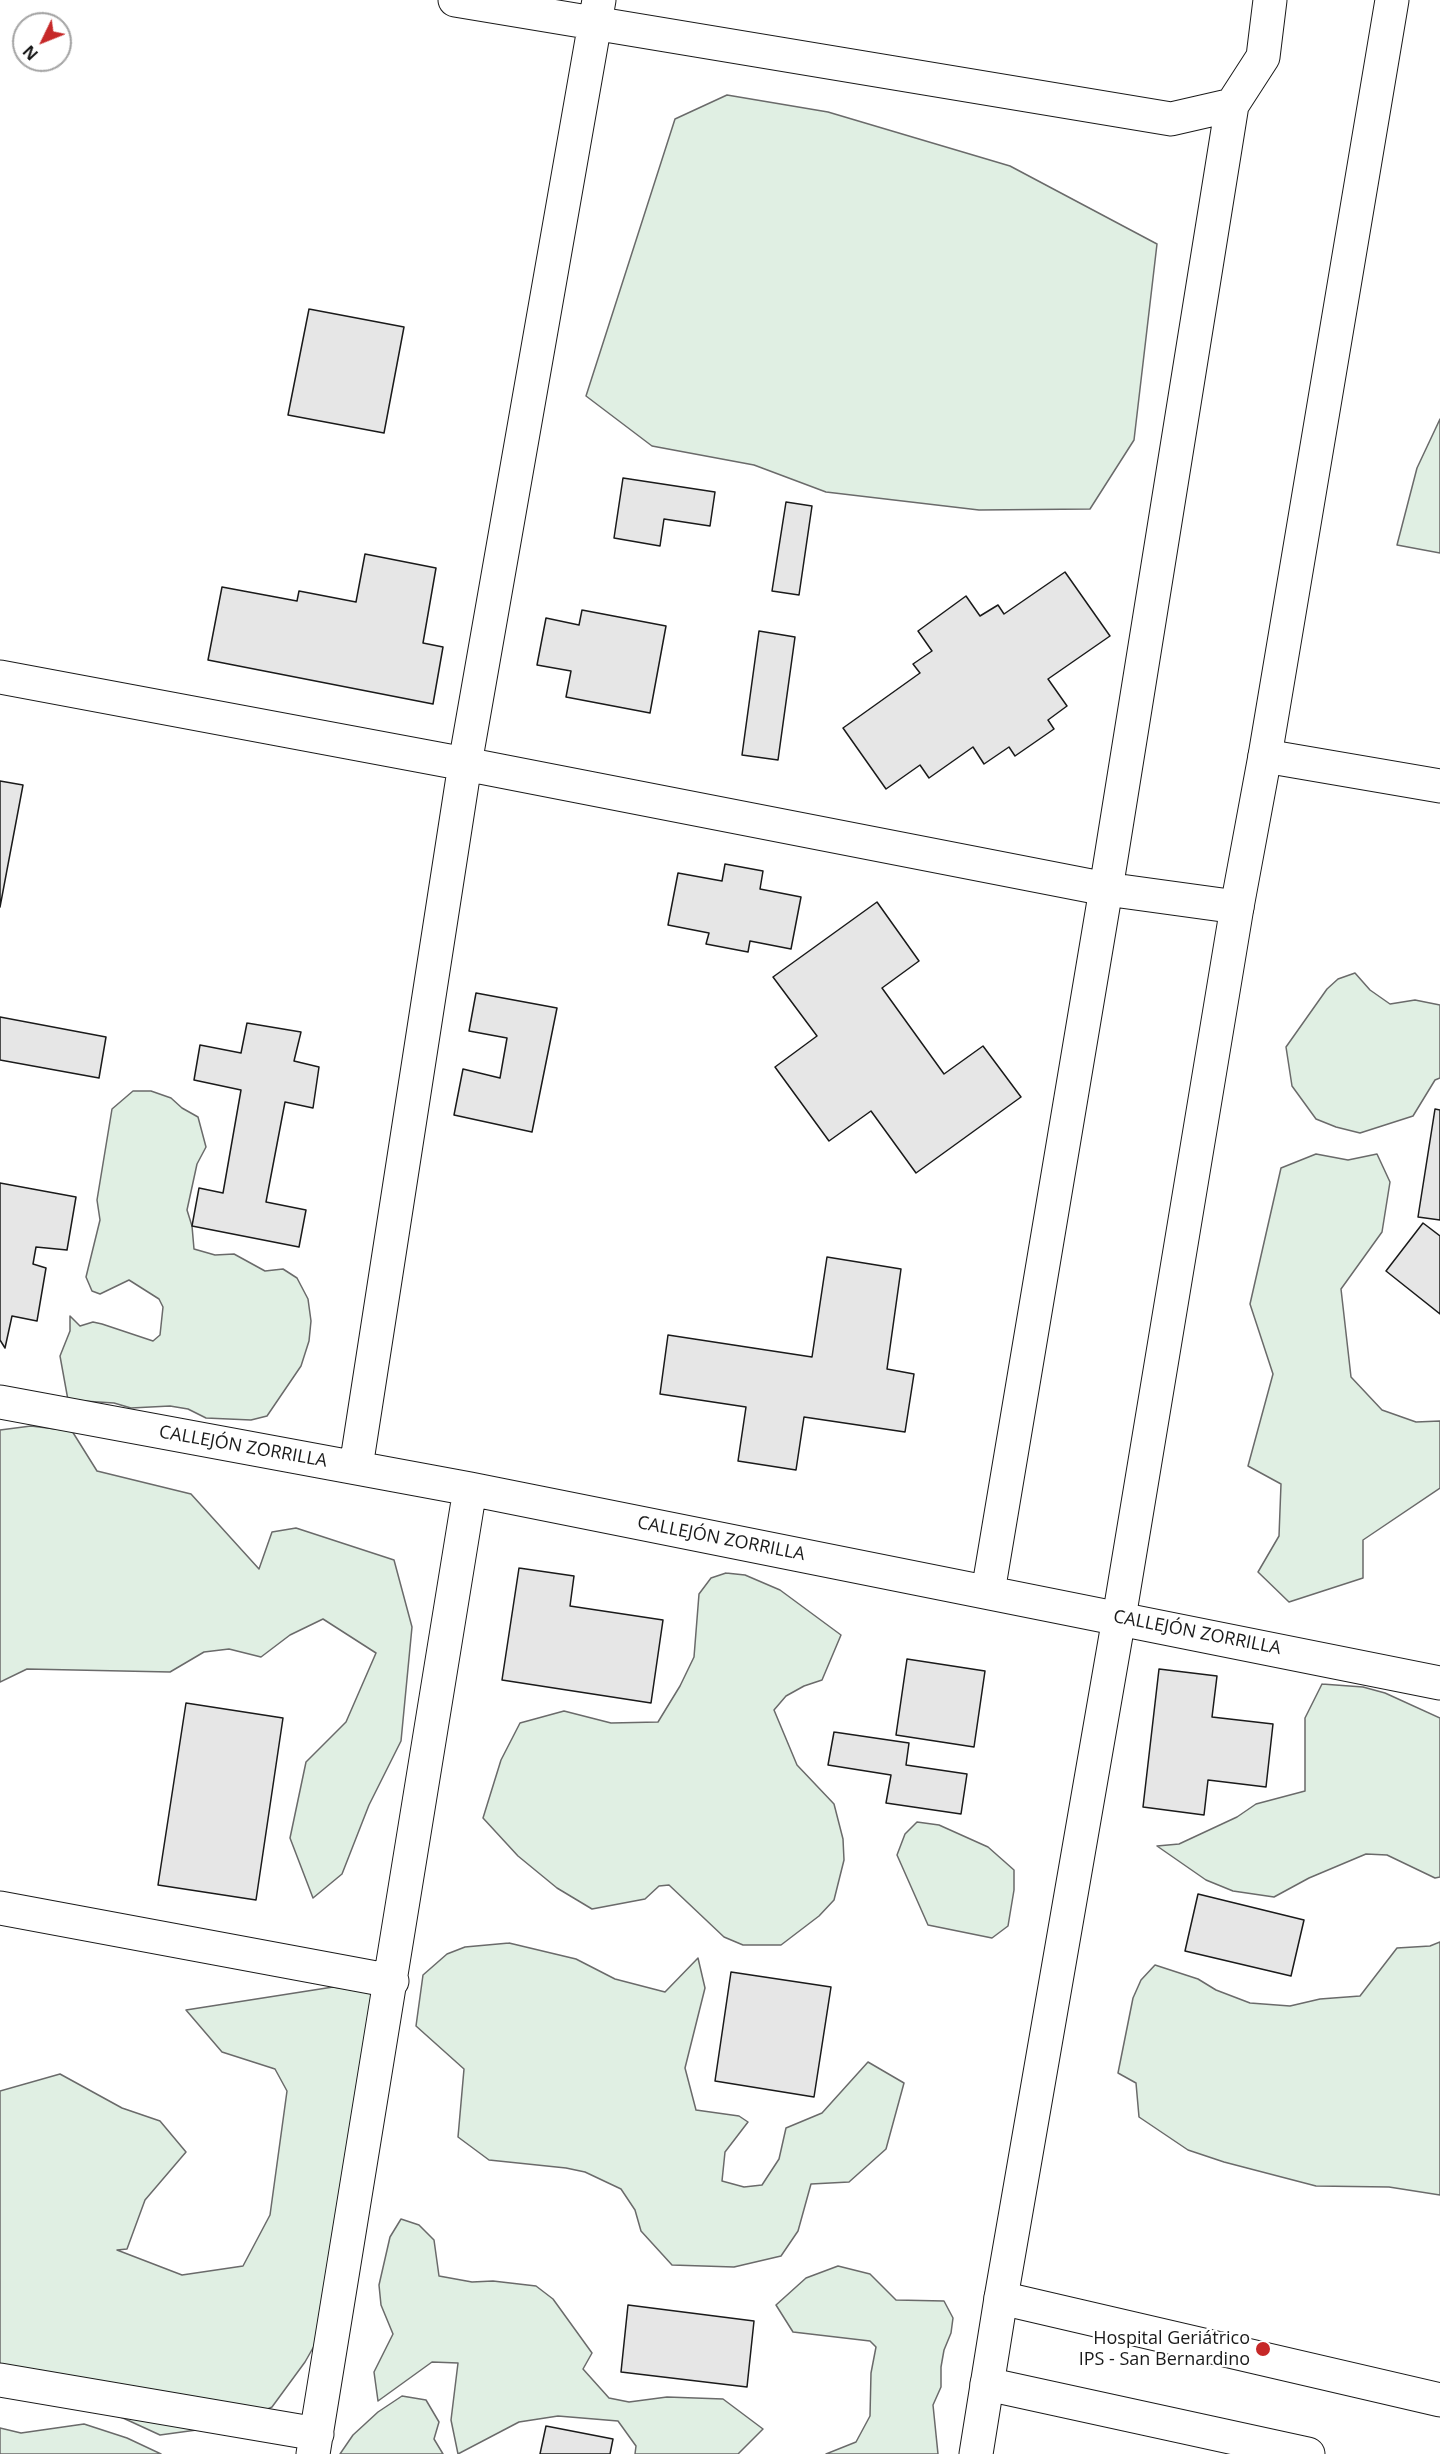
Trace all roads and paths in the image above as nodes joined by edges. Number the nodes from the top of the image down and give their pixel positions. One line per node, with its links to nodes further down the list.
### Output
1 (455, 0): 4 (street)
2 (1270, 0): 5 (street)
3 (1392, 0): 7 (street)
4 (597, 11): 5 (street); 8 (street)
5 (1232, 105): 10 (street)
6 (0, 676): 8 (street)
7 (1265, 756): 9 (street); 11 (street)
8 (465, 764): 10 (street); 13 (street)
9 (1440, 786)
10 (1106, 889): 11 (street); 15 (street)
11 (1237, 907): 16 (street)
12 (0, 1402): 13 (street, CALLEJÓN ZORRILLA)
13 (356, 1467): 14 (street, CALLEJÓN ZORRILLA)
14 (470, 1489): 15 (street, CALLEJÓN ZORRILLA); 19 (street)
15 (988, 1592): 16 (street, CALLEJÓN ZORRILLA)
16 (1119, 1617): 17 (street, CALLEJÓN ZORRILLA); 20 (street)
17 (1440, 1683)
18 (0, 1908): 19 (street)
19 (392, 1981): 24 (street)
20 (1000, 2298): 22 (street); 23 (street)
21 (0, 2380): 24 (street)
22 (987, 2384): 25 (street); 26 (street)
23 (1440, 2400)
24 (315, 2444)
25 (976, 2454)
26 (1308, 2454)

